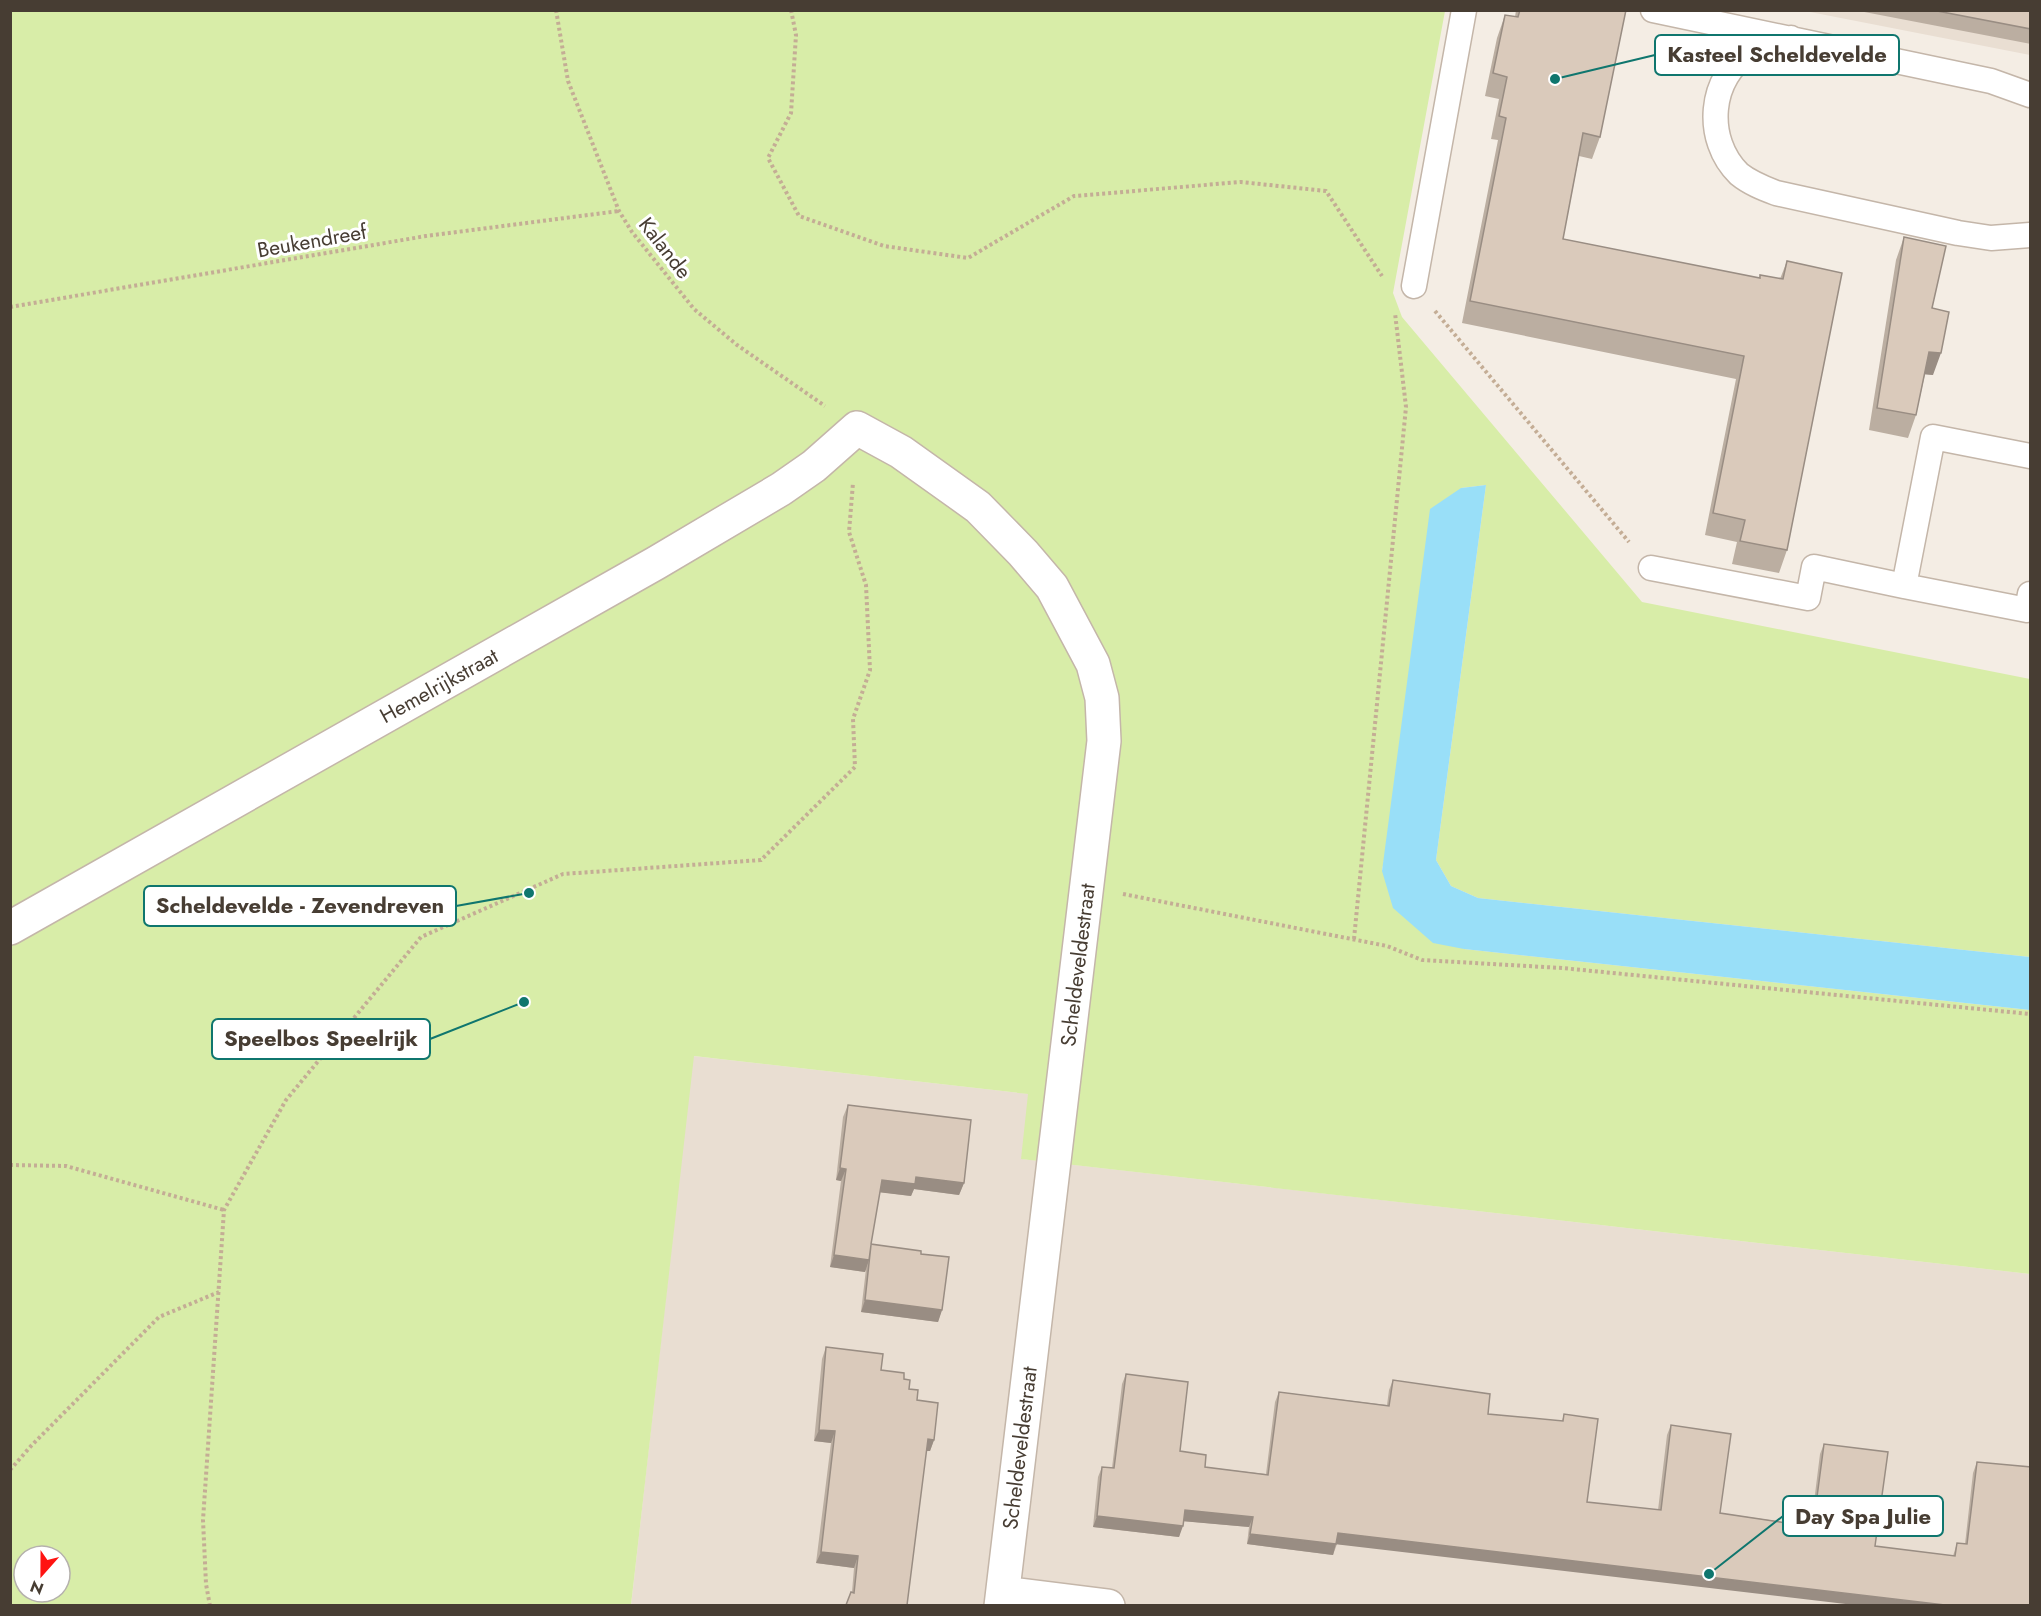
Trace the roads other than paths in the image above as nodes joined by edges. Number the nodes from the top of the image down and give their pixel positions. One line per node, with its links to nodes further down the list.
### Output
1 (1464, 10): 6 (lane)
2 (1653, 10): 3 (lane)
3 (1791, 38): 4 (lane); 5 (lane)
4 (2031, 95)
5 (2031, 235)
6 (1403, 290)
7 (857, 428): 12 (street, Hemelrijkstraat); 13 (street, Scheldeveldestraat)
8 (2031, 456): 10 (lane)
9 (1651, 568): 10 (lane)
10 (1904, 586): 11 (lane)
11 (2031, 594)
12 (10, 928)
13 (1002, 1599): 14 (street)
14 (1108, 1605)

